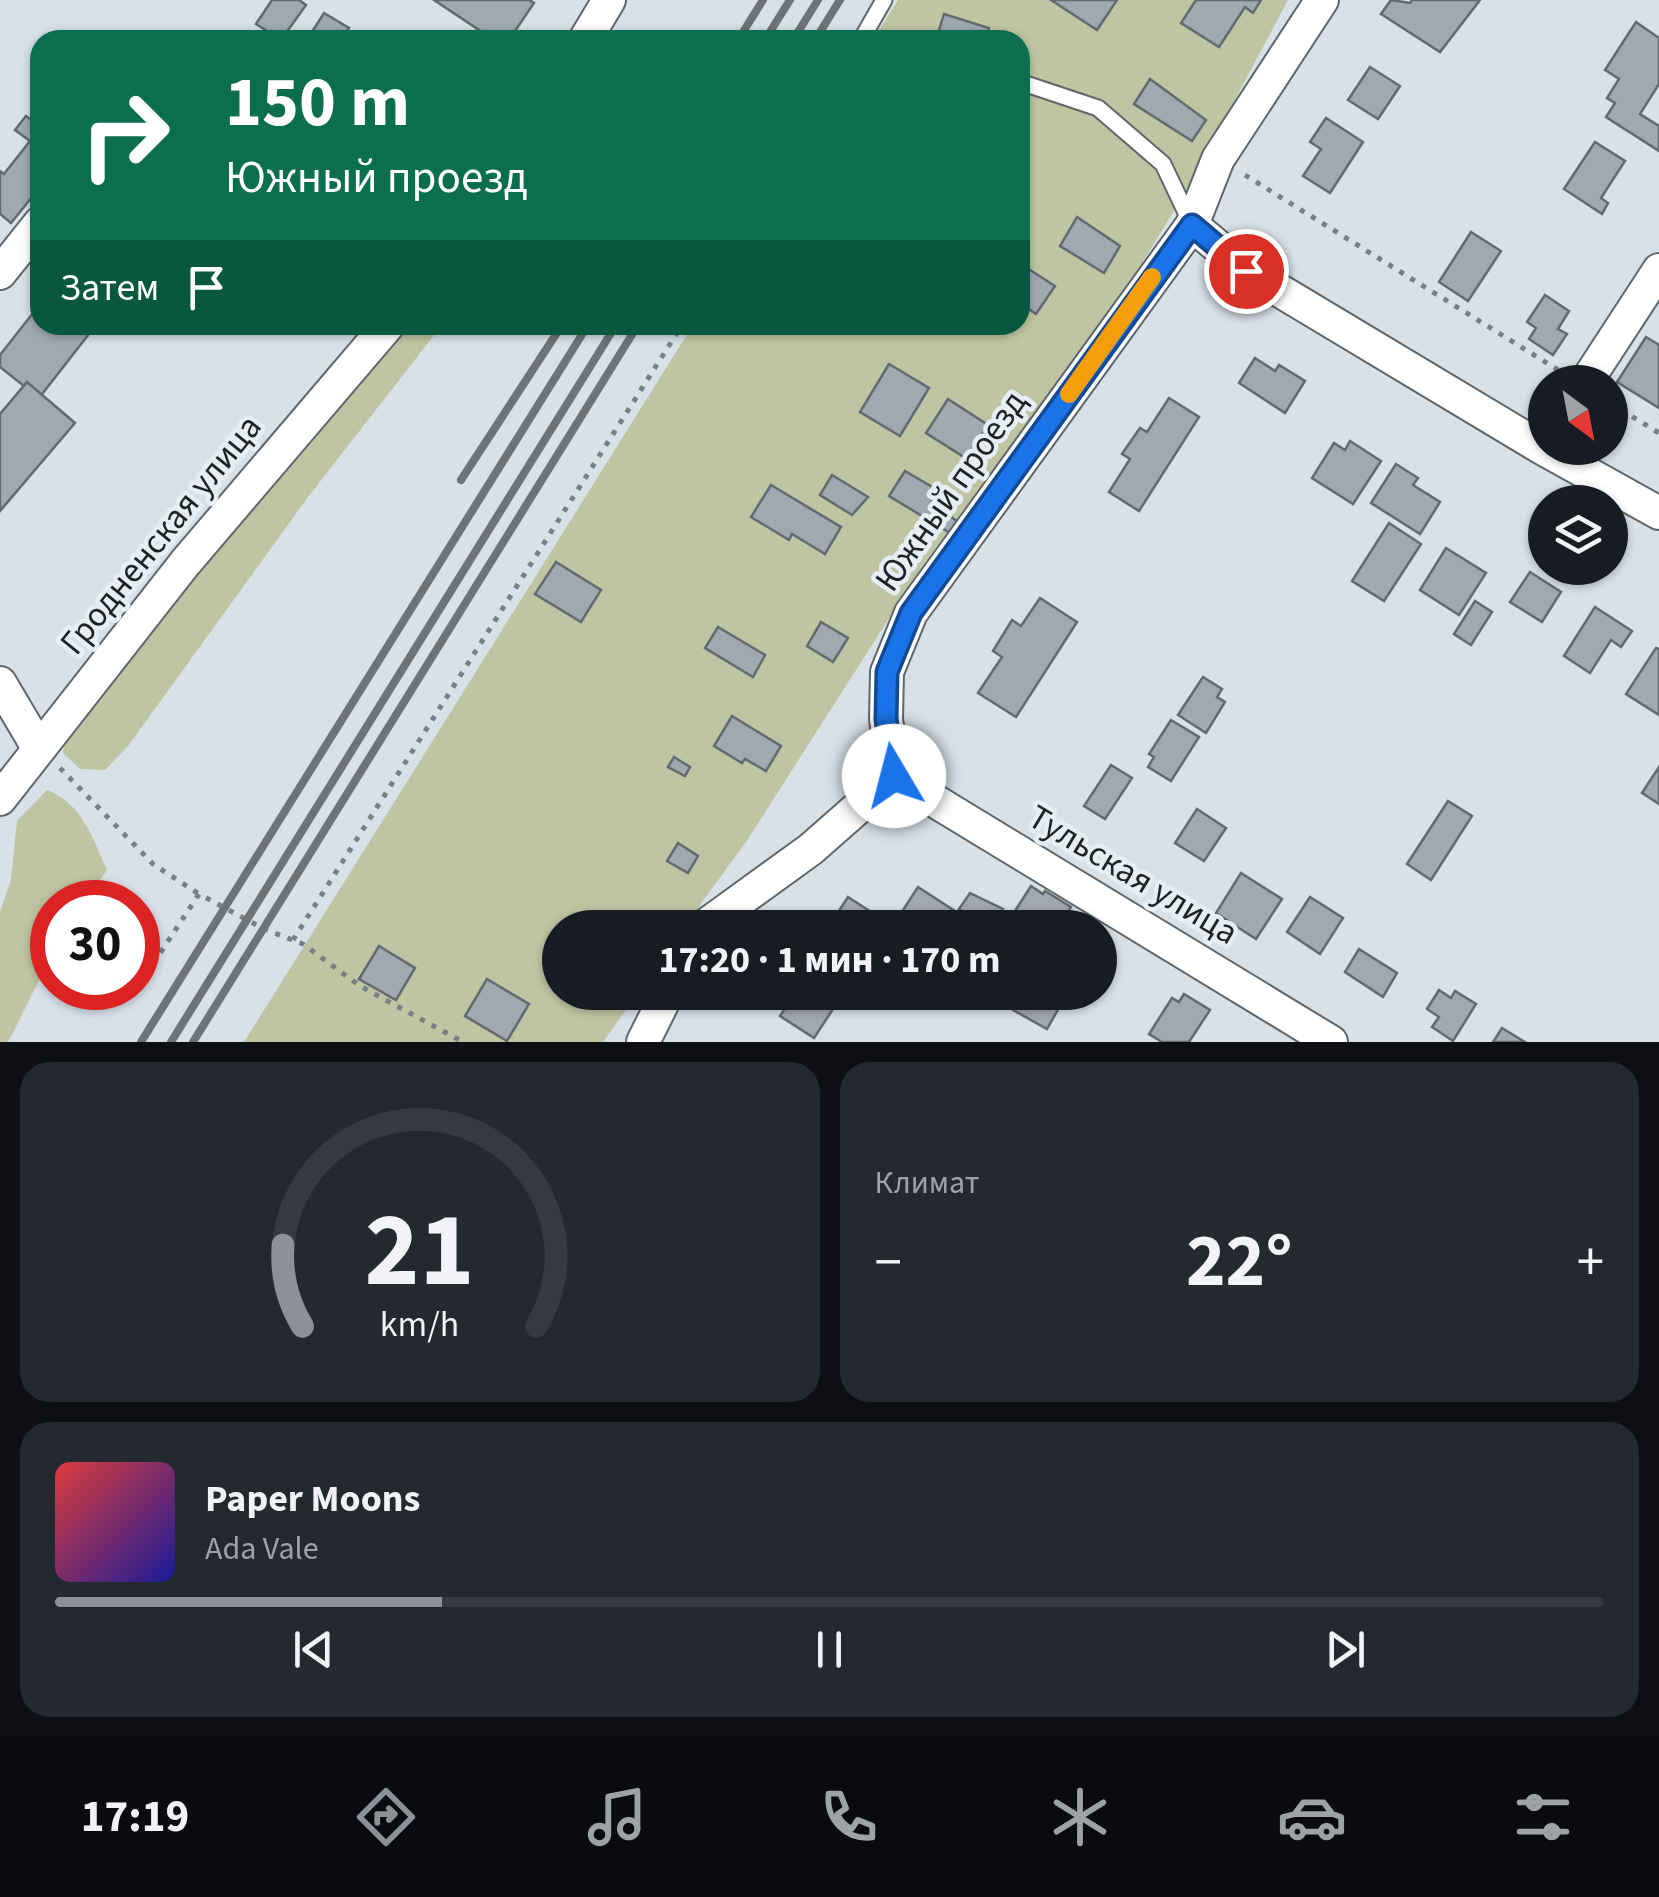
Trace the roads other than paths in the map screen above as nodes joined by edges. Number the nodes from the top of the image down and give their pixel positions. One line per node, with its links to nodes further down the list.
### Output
1 (609, 0): 4 (street)
2 (884, 0): 5 (lane)
3 (1322, 0): 7 (street, Южный проезд)
4 (591, 30)
5 (868, 30)
6 (1030, 85): 7 (lane)
7 (1192, 225): 13 (street); 18 (street, Южный проезд)
8 (30, 236): 9 (street)
9 (0, 273)
10 (1654, 290): 12 (street)
11 (379, 335): 17 (street, Гродненская улица)
12 (1585, 365)
13 (1528, 437)
14 (1577, 465): 15 (street)
15 (1659, 513)
16 (0, 683): 17 (street)
17 (39, 749): 19 (street, Гродненская улица)
18 (894, 776): 20 (street); 23 (street, Тульская улица)
19 (0, 799)
20 (727, 910)
21 (659, 1010): 22 (street)
22 (643, 1042)
23 (1331, 1042)

